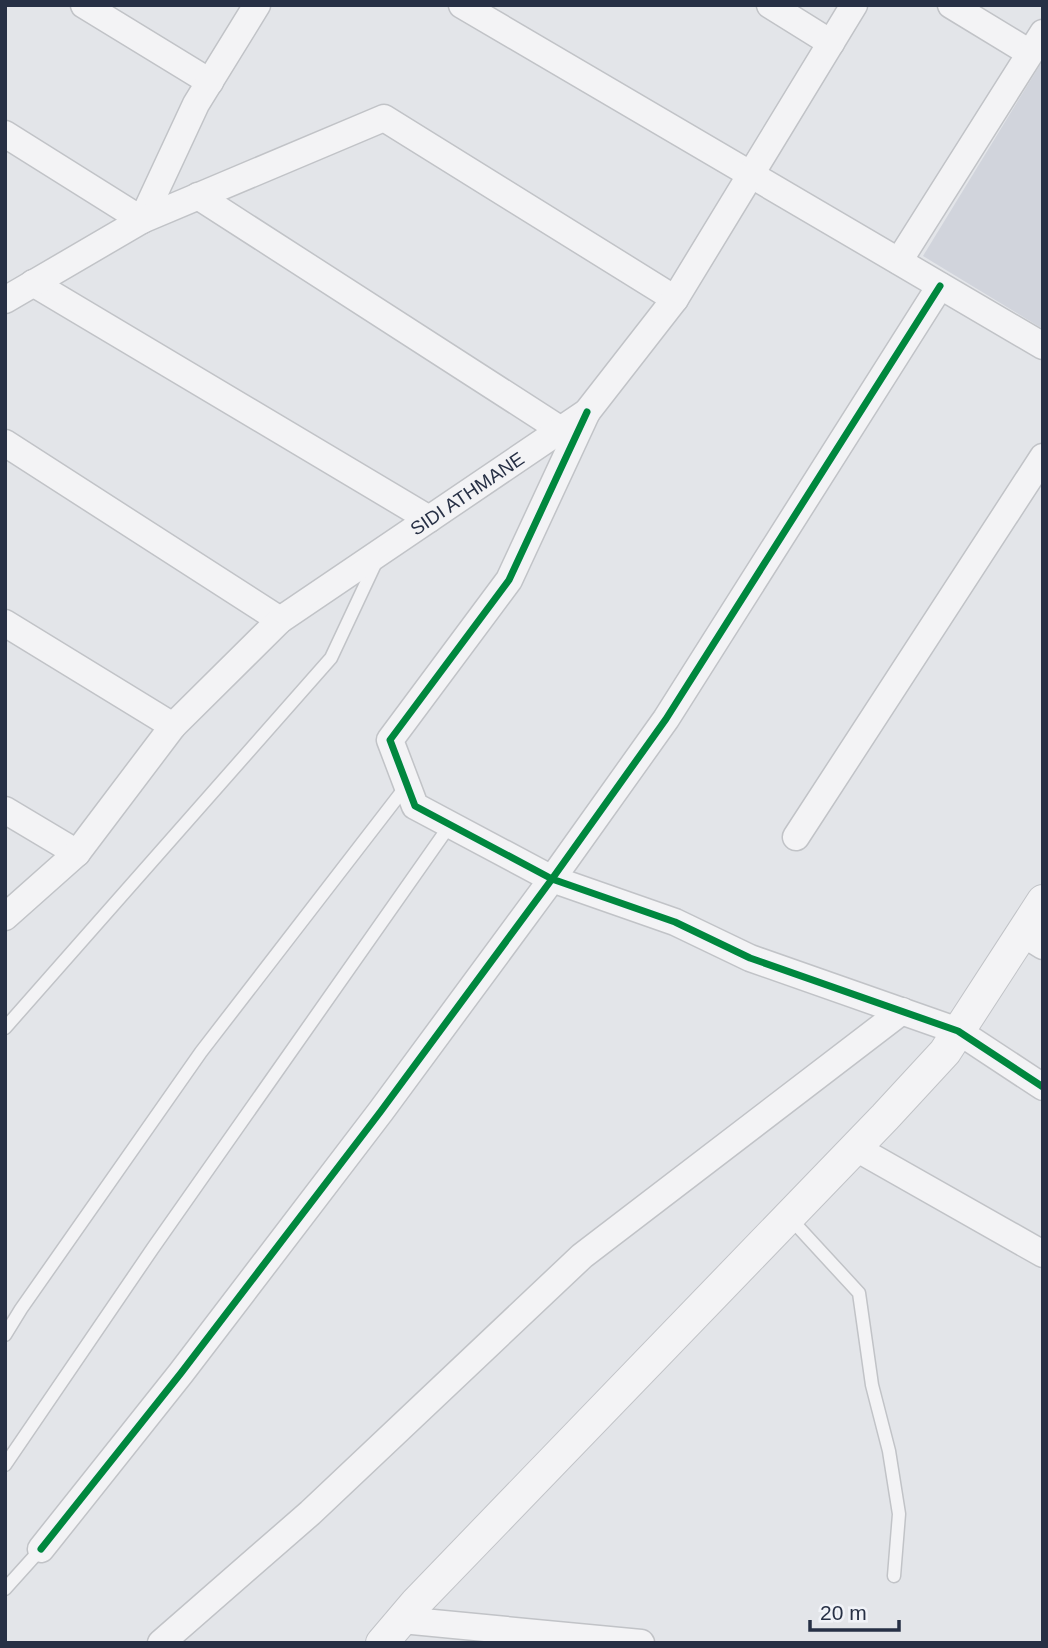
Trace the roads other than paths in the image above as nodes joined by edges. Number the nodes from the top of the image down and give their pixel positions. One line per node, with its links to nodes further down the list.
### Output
1 (84, 5): 9 (street)
2 (257, 5): 9 (street)
3 (462, 5): 11 (street)
4 (770, 5): 7 (street)
5 (854, 5): 7 (street, SIDI ATHMANE)
6 (951, 5): 8 (street)
7 (831, 43): 11 (street, SIDI ATHMANE)
8 (1036, 43): 14 (street)
9 (210, 82): 13 (street)
10 (5, 134): 13 (street)
11 (751, 175): 14 (street); 17 (street, SIDI ATHMANE)
12 (198, 196): 13 (street); 17 (street); 21 (street)
13 (142, 220): 15 (street)
14 (899, 261): 16 (street)
15 (33, 284): 18 (street); 24 (street)
16 (940, 286): 19 (street); 34 (street)
17 (675, 299): 20 (street, SIDI ATHMANE)
18 (5, 300)
19 (1043, 346)
20 (587, 412): 21 (street, SIDI ATHMANE); 29 (street)
21 (561, 429): 24 (street, SIDI ATHMANE)
22 (5, 443): 26 (street)
23 (1043, 457): 32 (street)
24 (429, 519): 25 (street, SIDI ATHMANE)
25 (381, 552): 26 (street, SIDI ATHMANE); 39 (lane)
26 (280, 620): 28 (street, SIDI ATHMANE)
27 (5, 623): 28 (street)
28 (173, 726): 33 (street, SIDI ATHMANE)
29 (407, 785): 31 (street); 45 (lane)
30 (5, 810): 33 (street)
31 (450, 825): 34 (street); 46 (lane)
32 (796, 837)
33 (76, 853): 36 (street, SIDI ATHMANE)
34 (552, 879): 38 (street); 47 (street)
35 (1043, 901): 37 (street)
36 (5, 917)
37 (1032, 939): 40 (street)
38 (902, 1011): 40 (street); 51 (street)
39 (5, 1028)
40 (958, 1031): 41 (street); 42 (street)
41 (1043, 1087)
42 (856, 1148): 43 (street); 44 (street)
43 (789, 1217): 48 (lane); 50 (street)
44 (1043, 1254)
45 (5, 1335)
46 (5, 1465)
47 (41, 1549): 49 (lane)
48 (894, 1576)
49 (5, 1589)
50 (392, 1631): 52 (street)
51 (160, 1643)
52 (641, 1643)

